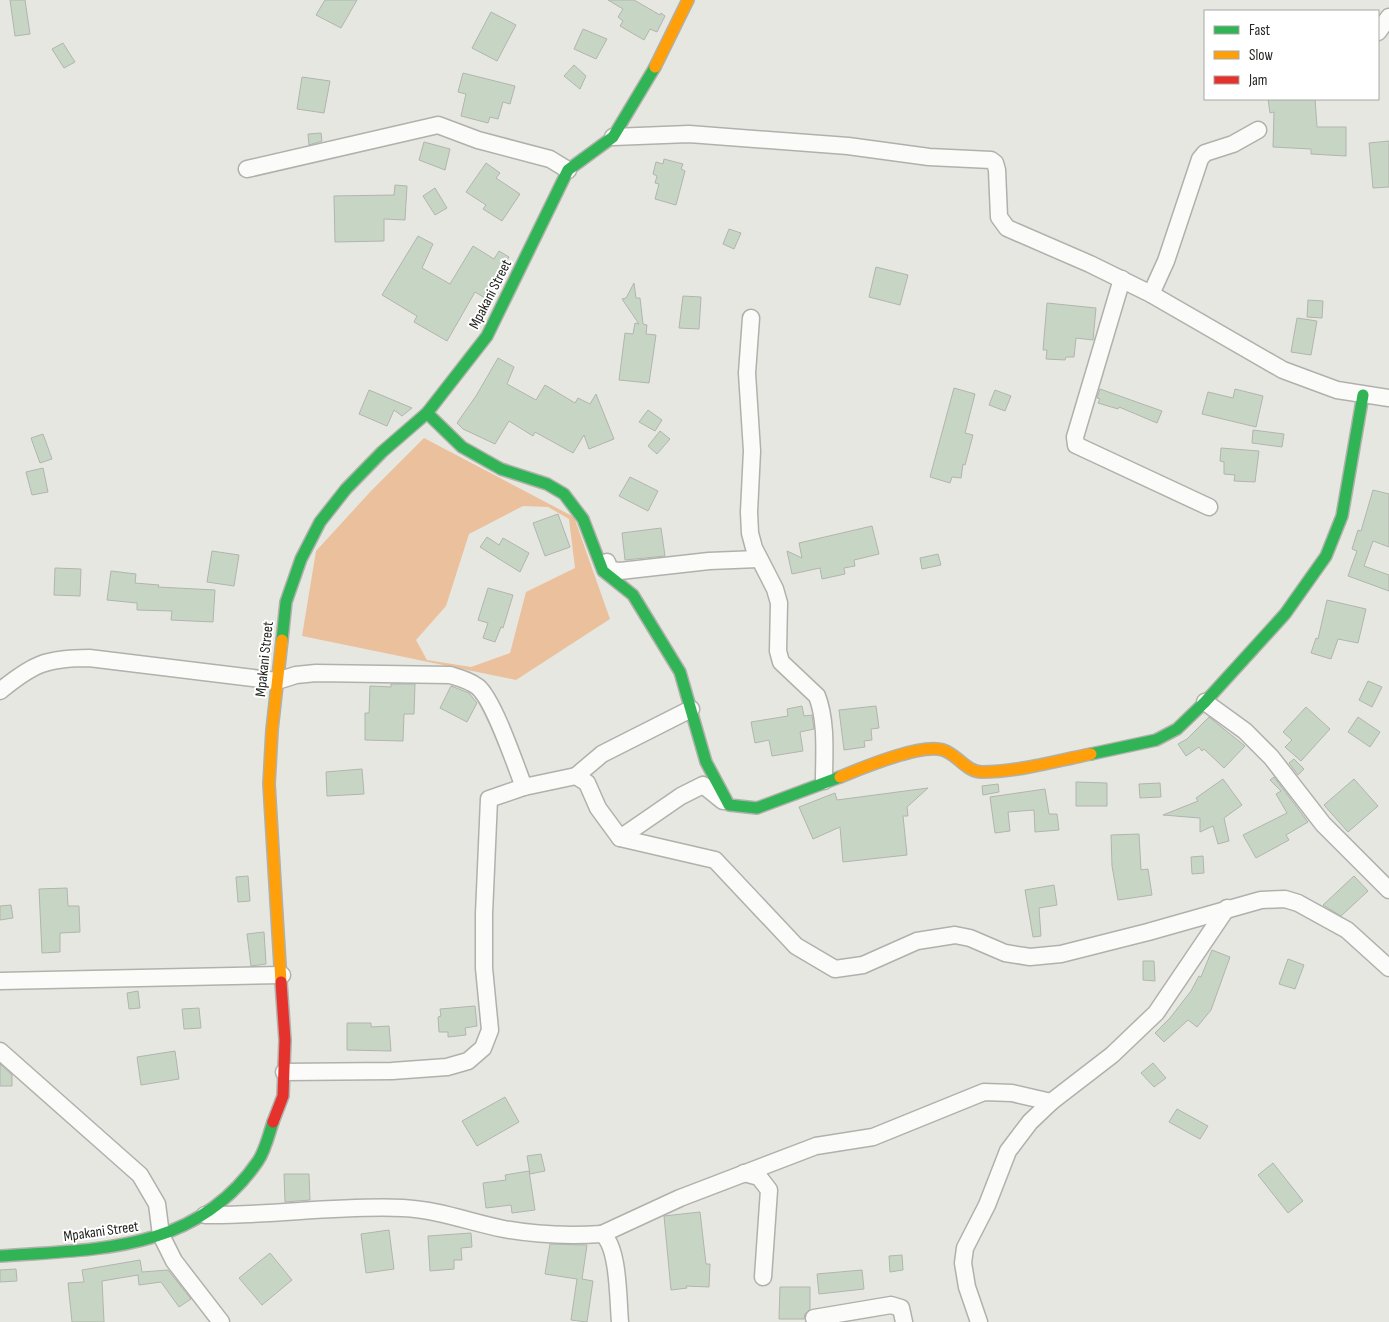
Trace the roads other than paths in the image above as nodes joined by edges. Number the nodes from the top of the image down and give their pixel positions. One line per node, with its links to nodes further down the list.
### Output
1 (688, 0): 5 (street, Mpakani Street)
2 (1389, 17): 3 (street)
3 (1379, 31)
4 (1258, 130): 9 (street)
5 (613, 137): 7 (street, Mpakani Street); 8 (street)
6 (247, 169): 7 (street)
7 (568, 170): 13 (street, Mpakani Street)
8 (1122, 280): 9 (street); 15 (street)
9 (1151, 294): 11 (street)
10 (751, 318): 16 (street)
11 (1363, 395): 12 (street); 19 (street)
12 (1389, 398)
13 (427, 412): 17 (street, Mpakani Street); 20 (street)
14 (563, 485): 16 (street)
15 (1208, 507)
16 (758, 559): 22 (street)
17 (277, 681): 18 (street); 23 (street); 29 (street, Mpakani Street)
18 (0, 691)
19 (1205, 702): 22 (street); 26 (street)
20 (691, 709): 21 (street); 24 (street)
21 (576, 776): 23 (street); 25 (street)
22 (824, 781): 24 (street)
23 (524, 786): 32 (street)
24 (729, 806): 25 (street)
25 (620, 838): 27 (street)
26 (1389, 890)
27 (1227, 908): 28 (street); 33 (street)
28 (1389, 968)
29 (282, 975): 30 (street); 32 (street, Mpakani Street)
30 (0, 981)
31 (0, 1051): 37 (street)
32 (284, 1072): 35 (street, Mpakani Street)
33 (1052, 1102): 34 (street); 44 (street)
34 (744, 1174): 36 (street); 39 (street)
35 (205, 1215): 36 (street); 37 (street, Mpakani Street)
36 (602, 1234): 42 (street)
37 (161, 1235): 38 (street, Mpakani Street); 41 (street)
38 (0, 1256)
39 (763, 1277)
40 (814, 1318): 43 (street)
41 (221, 1322)
42 (620, 1322)
43 (904, 1322)
44 (979, 1322)

